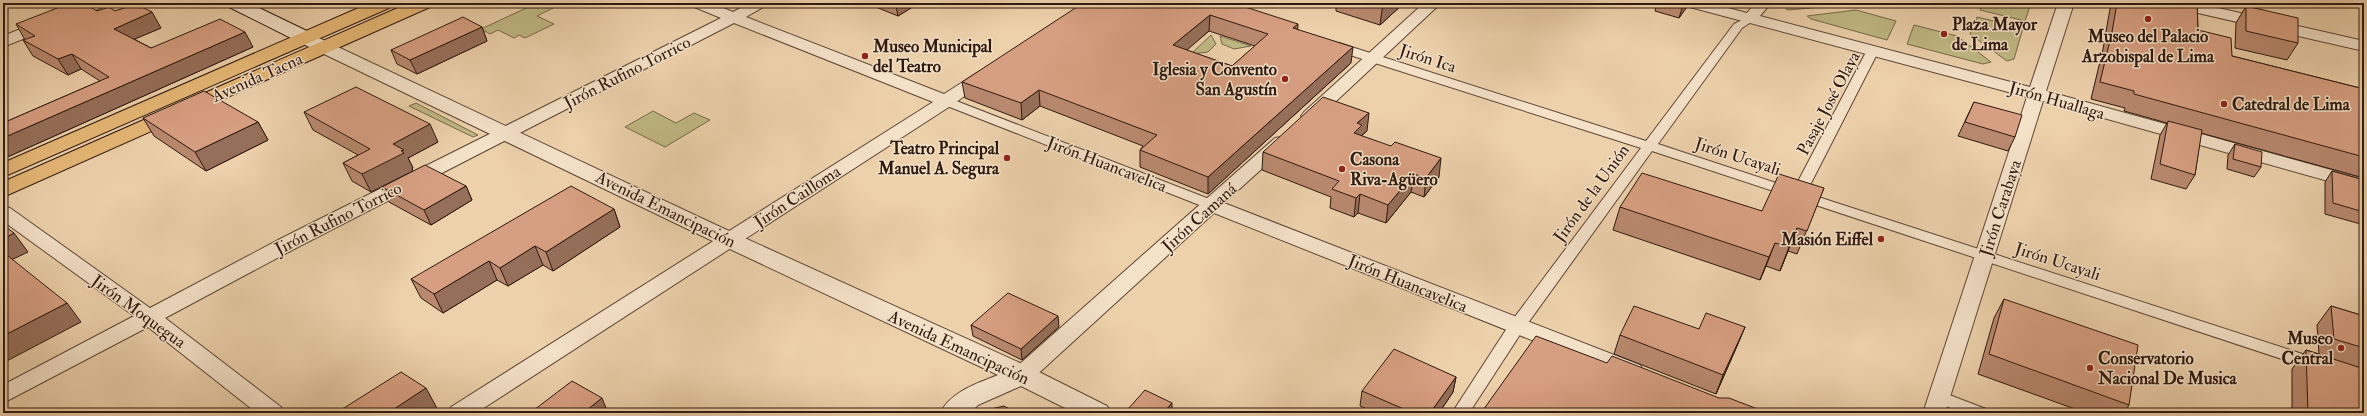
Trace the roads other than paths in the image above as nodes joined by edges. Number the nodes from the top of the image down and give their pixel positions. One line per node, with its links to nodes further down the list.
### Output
1 (100, 3): 16 (street)
2 (235, 3): 15 (street, Avenida Emancipación)
3 (372, 3): 15 (main road, Avenida Tacna)
4 (386, 3): 15 (main road, Avenida Tacna)
5 (424, 3): 19 (main road, Avenida Tacna)
6 (697, 3): 13 (street, Jirón Huancavelica)
7 (762, 3): 13 (street, Jirón Rufino Torrico)
8 (1433, 3): 21 (street, Jirón Camaná)
9 (1691, 3): 14 (street, Jirón Huallaga)
10 (1763, 3): 14 (street, Jirón de la Unión)
11 (2066, 3): 23 (street, Jirón Carabaya)
12 (2176, 3): 18 (street)
13 (734, 17): 24 (street, Jirón Huancavelica); 25 (street, Jirón Rufino Torrico)
14 (1750, 19): 20 (street, Jirón Huallaga); 26 (street, Jirón de la Unión)
15 (303, 36): 19 (street, Avenida Emancipación); 27 (main road, Avenida Tacna); 28 (main road, Avenida Tacna)
16 (3, 42)
17 (1325, 43): 21 (street, Jirón Ica)
18 (2364, 46)
19 (324, 47): 25 (street, Avenida Emancipación); 30 (main road, Avenida Tacna)
20 (1879, 52): 23 (street, Jirón Huallaga); 31 (street, Pasaje José Olaya)
21 (1373, 58): 26 (street, Jirón Ica); 32 (street, Jirón Camaná)
22 (1000, 66): 24 (street, Jirón Cailloma)
23 (2036, 94): 29 (street, Jirón Huallaga); 35 (street, Jirón Carabaya)
24 (946, 101): 32 (street, Jirón Huancavelica); 34 (street, Jirón Cailloma)
25 (507, 132): 34 (street, Avenida Emancipación); 36 (street, Jirón Rufino Torrico)
26 (1649, 146): 31 (street, Jirón Ucayali); 37 (street, Jirón de la Unión)
27 (3, 165)
28 (3, 171)
29 (2364, 185)
30 (3, 190)
31 (1798, 195): 35 (street, Jirón Ucayali)
32 (1212, 205): 37 (street, Jirón Huancavelica); 39 (street, Jirón Camaná)
33 (3, 212): 36 (street, Jirón Moquegua)
34 (729, 240): 39 (street, Avenida Emancipación); 44 (street, Jirón Cailloma)
35 (1984, 256): 38 (street, Jirón Ucayali); 42 (street, Jirón Carabaya)
36 (149, 317): 41 (street, Jirón Rufino Torrico); 43 (street, Jirón Moquegua)
37 (1517, 326): 40 (street, Jirón Huancavelica); 47 (street, Jirón de la Unión)
38 (2334, 370)
39 (1022, 375): 45 (street, Jirón Camaná); 46 (street, Avenida Emancipación)
40 (1650, 379)
41 (3, 395)
42 (1936, 405): 48 (street)
43 (273, 413)
44 (459, 413)
45 (953, 413)
46 (1098, 413)
47 (1460, 413)
48 (1980, 413)

